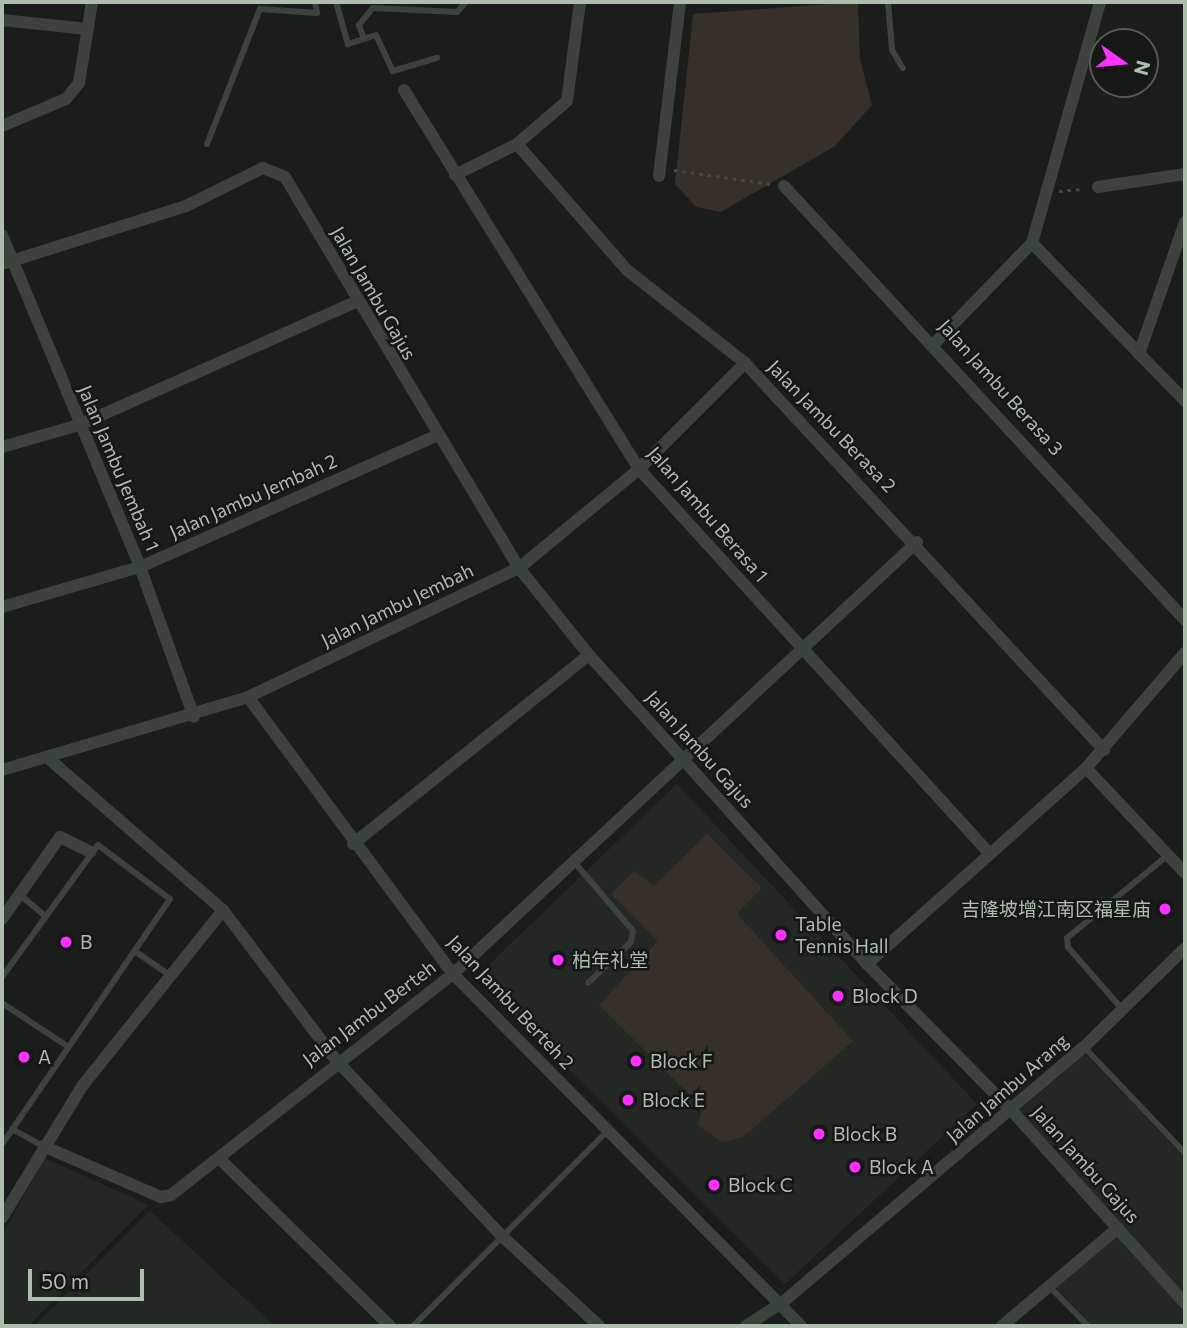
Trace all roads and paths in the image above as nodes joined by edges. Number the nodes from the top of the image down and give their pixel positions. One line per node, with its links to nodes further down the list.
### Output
1 (92, 2): 10 (street)
2 (315, 2): 16 (lane)
3 (336, 2): 11 (lane)
4 (466, 2): 11 (lane)
5 (580, 2): 17 (street)
6 (680, 2): 18 (street)
7 (888, 2): 13 (lane)
8 (1100, 2): 23 (street)
9 (2, 20): 10 (street)
10 (88, 29): 15 (street)
11 (364, 39): 12 (lane)
12 (437, 58)
13 (903, 68)
14 (404, 90): 20 (street, Jalan Jambu Berasa 1)
15 (2, 126)
16 (207, 144)
17 (517, 144): 20 (street); 31 (street, Jalan Jambu Berasa 2)
18 (660, 172): 21 (path)
19 (1185, 174): 22 (street)
20 (454, 176): 36 (street, Jalan Jambu Berasa 1)
21 (784, 186): 29 (street, Jalan Jambu Berasa 3)
22 (1098, 187): 23 (path)
23 (1046, 192): 26 (street)
24 (1185, 222): 30 (street)
25 (2, 235): 27 (street, Jalan Jambu Jembah 1)
26 (1032, 243): 29 (street); 30 (street)
27 (7, 262): 28 (street, Jalan Jambu Gajus); 33 (street, Jalan Jambu Jembah 1)
28 (355, 302): 33 (street); 34 (street, Jalan Jambu Gajus)
29 (935, 343): 41 (street, Jalan Jambu Berasa 3)
30 (1139, 354): 32 (street)
31 (745, 363): 36 (street, Jalan Jambu Jembah); 37 (street, Jalan Jambu Berasa 2)
32 (1185, 401)
33 (79, 425): 35 (street); 38 (street, Jalan Jambu Jembah 1)
34 (436, 436): 38 (street, Jalan Jambu Jembah 2); 39 (street, Jalan Jambu Gajus)
35 (2, 447)
36 (639, 469): 39 (street, Jalan Jambu Jembah); 42 (street, Jalan Jambu Berasa 1)
37 (917, 542): 42 (street, Jalan Jambu Berteh); 47 (street, Jalan Jambu Berasa 2)
38 (140, 567): 40 (street, Jalan Jambu Jembah 2); 46 (street, Jalan Jambu Jembah 1)
39 (519, 568): 44 (street, Jalan Jambu Gajus); 45 (street, Jalan Jambu Jembah)
40 (2, 607)
41 (1185, 620)
42 (803, 649): 49 (street, Jalan Jambu Berteh); 54 (street, Jalan Jambu Berasa 1)
43 (1185, 653): 47 (street)
44 (589, 655): 49 (street, Jalan Jambu Gajus); 52 (street)
45 (248, 697): 46 (street, Jalan Jambu Jembah); 52 (street, Jalan Jambu Berteh 2)
46 (194, 718): 48 (street, Jalan Jambu Jembah)
47 (1104, 750): 50 (street)
48 (48, 758): 51 (street, Jalan Jambu Jembah); 59 (street)
49 (686, 761): 56 (street, Jalan Jambu Berteh); 64 (street, Jalan Jambu Gajus)
50 (1086, 768): 54 (street); 55 (street)
51 (2, 770)
52 (353, 844): 65 (street, Jalan Jambu Berteh 2)
53 (91, 852): 58 (street); 60 (lane); 63 (lane)
54 (990, 854): 64 (street)
55 (1167, 856): 57 (street); 70 (lane)
56 (575, 863): 65 (street, Jalan Jambu Berteh); 68 (lane)
57 (1185, 873)
58 (19, 894): 60 (lane); 61 (street)
59 (223, 910): 66 (street); 73 (street)
60 (45, 916): 67 (lane)
61 (2, 919)
62 (1185, 948): 70 (street, Jalan Jambu Arang)
63 (135, 952): 66 (lane); 71 (lane)
64 (866, 964): 74 (street, Jalan Jambu Gajus)
65 (453, 974): 73 (street, Jalan Jambu Berteh); 76 (street, Jalan Jambu Berteh 2)
66 (171, 976): 78 (street)
67 (2, 977)
68 (588, 983)
69 (2, 1003): 71 (lane)
70 (1122, 1009): 72 (street, Jalan Jambu Arang)
71 (68, 1046): 75 (lane)
72 (1084, 1047): 74 (street, Jalan Jambu Arang); 79 (lane)
73 (336, 1060): 80 (street, Jalan Jambu Berteh); 83 (street)
74 (1011, 1110): 82 (street, Jalan Jambu Gajus); 85 (street, Jalan Jambu Arang)
75 (12, 1129): 77 (lane); 78 (lane)
76 (608, 1130): 83 (lane); 85 (street, Jalan Jambu Berteh 2)
77 (2, 1144)
78 (43, 1146): 80 (street, Jalan Jambu Berteh); 81 (street)
79 (1185, 1153)
80 (220, 1159): 87 (street)
81 (2, 1218)
82 (1118, 1228): 84 (street); 86 (street, Jalan Jambu Gajus)
83 (503, 1237): 88 (lane); 89 (street)
84 (1049, 1286): 92 (street); 93 (lane)
85 (783, 1302): 90 (street, Jalan Jambu Arang); 91 (street, Jalan Jambu Berteh 2)
86 (1185, 1303)
87 (390, 1326)
88 (413, 1326)
89 (599, 1326)
90 (746, 1326)
91 (801, 1326)
92 (1002, 1326)
93 (1088, 1326)

